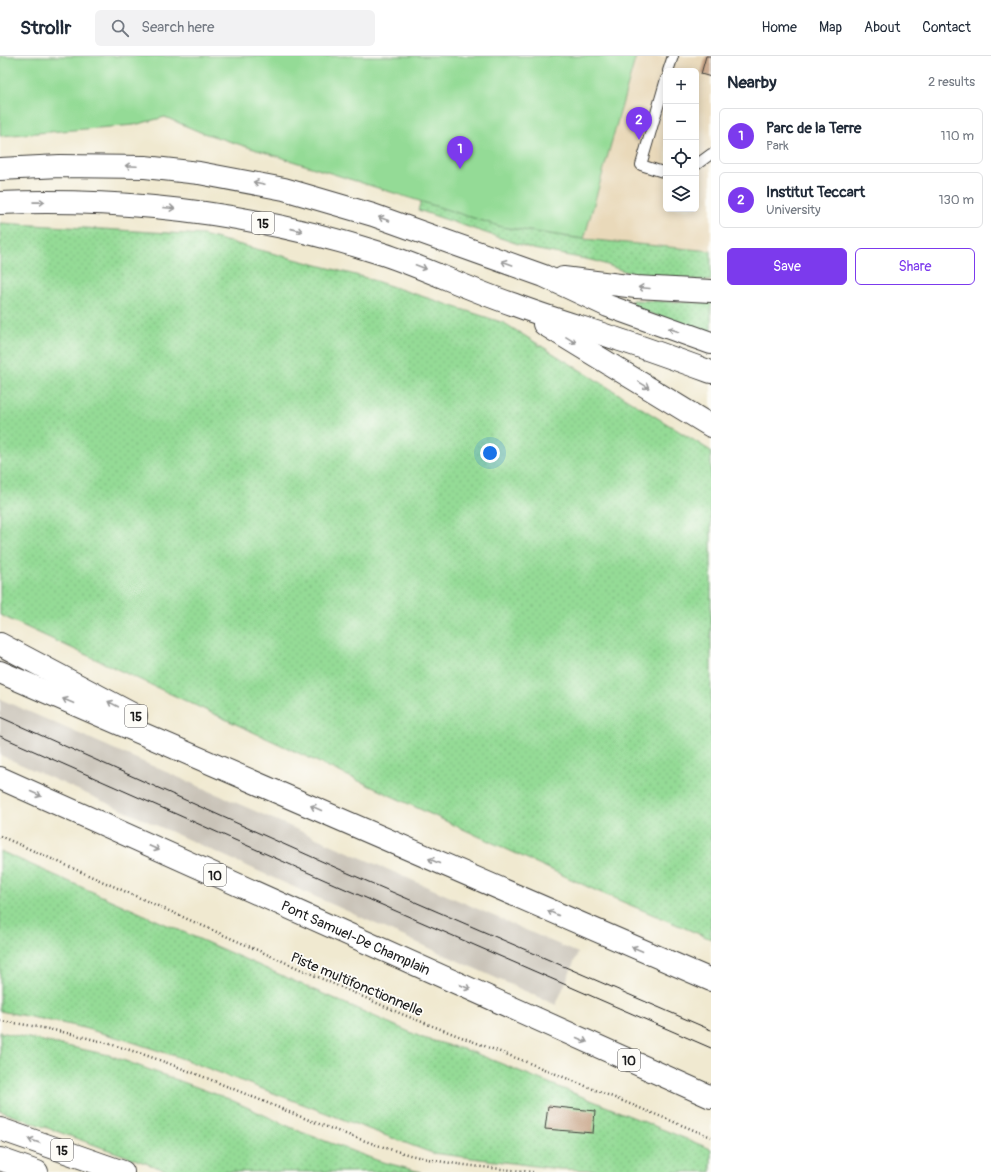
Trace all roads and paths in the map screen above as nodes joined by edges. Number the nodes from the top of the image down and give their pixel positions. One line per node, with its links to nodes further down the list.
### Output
1 (673, 56): 2 (lane)
2 (669, 68)
3 (663, 89): 7 (lane)
4 (711, 154): 5 (lane)
5 (699, 162)
6 (0, 170): 9 (highway, one-way to 6)
7 (663, 172)
8 (0, 203): 11 (highway, 15, one-way to 11)
9 (544, 276): 10 (highway, one-way to 9); 12 (highway, one-way to 9)
10 (711, 291)
11 (514, 305): 13 (highway); 14 (highway, one-way to 14)
12 (711, 343)
13 (711, 372)
14 (711, 426)
15 (0, 644): 18 (highway, 15, one-way to 15)
16 (0, 672): 18 (highway, one-way to 16)
17 (0, 778): 22 (highway, Pont Samuel-De Champlain / 10, one-way to 22)
18 (271, 789): 20 (highway, one-way to 18)
19 (0, 836): 24 (path, Piste multifonctionnelle)
20 (711, 980)
21 (0, 1021): 28 (path)
22 (711, 1097)
23 (0, 1129): 27 (highway, 15, one-way to 23)
24 (711, 1137)
25 (0, 1159): 26 (highway)
26 (38, 1172)
27 (124, 1172)
28 (533, 1172)

